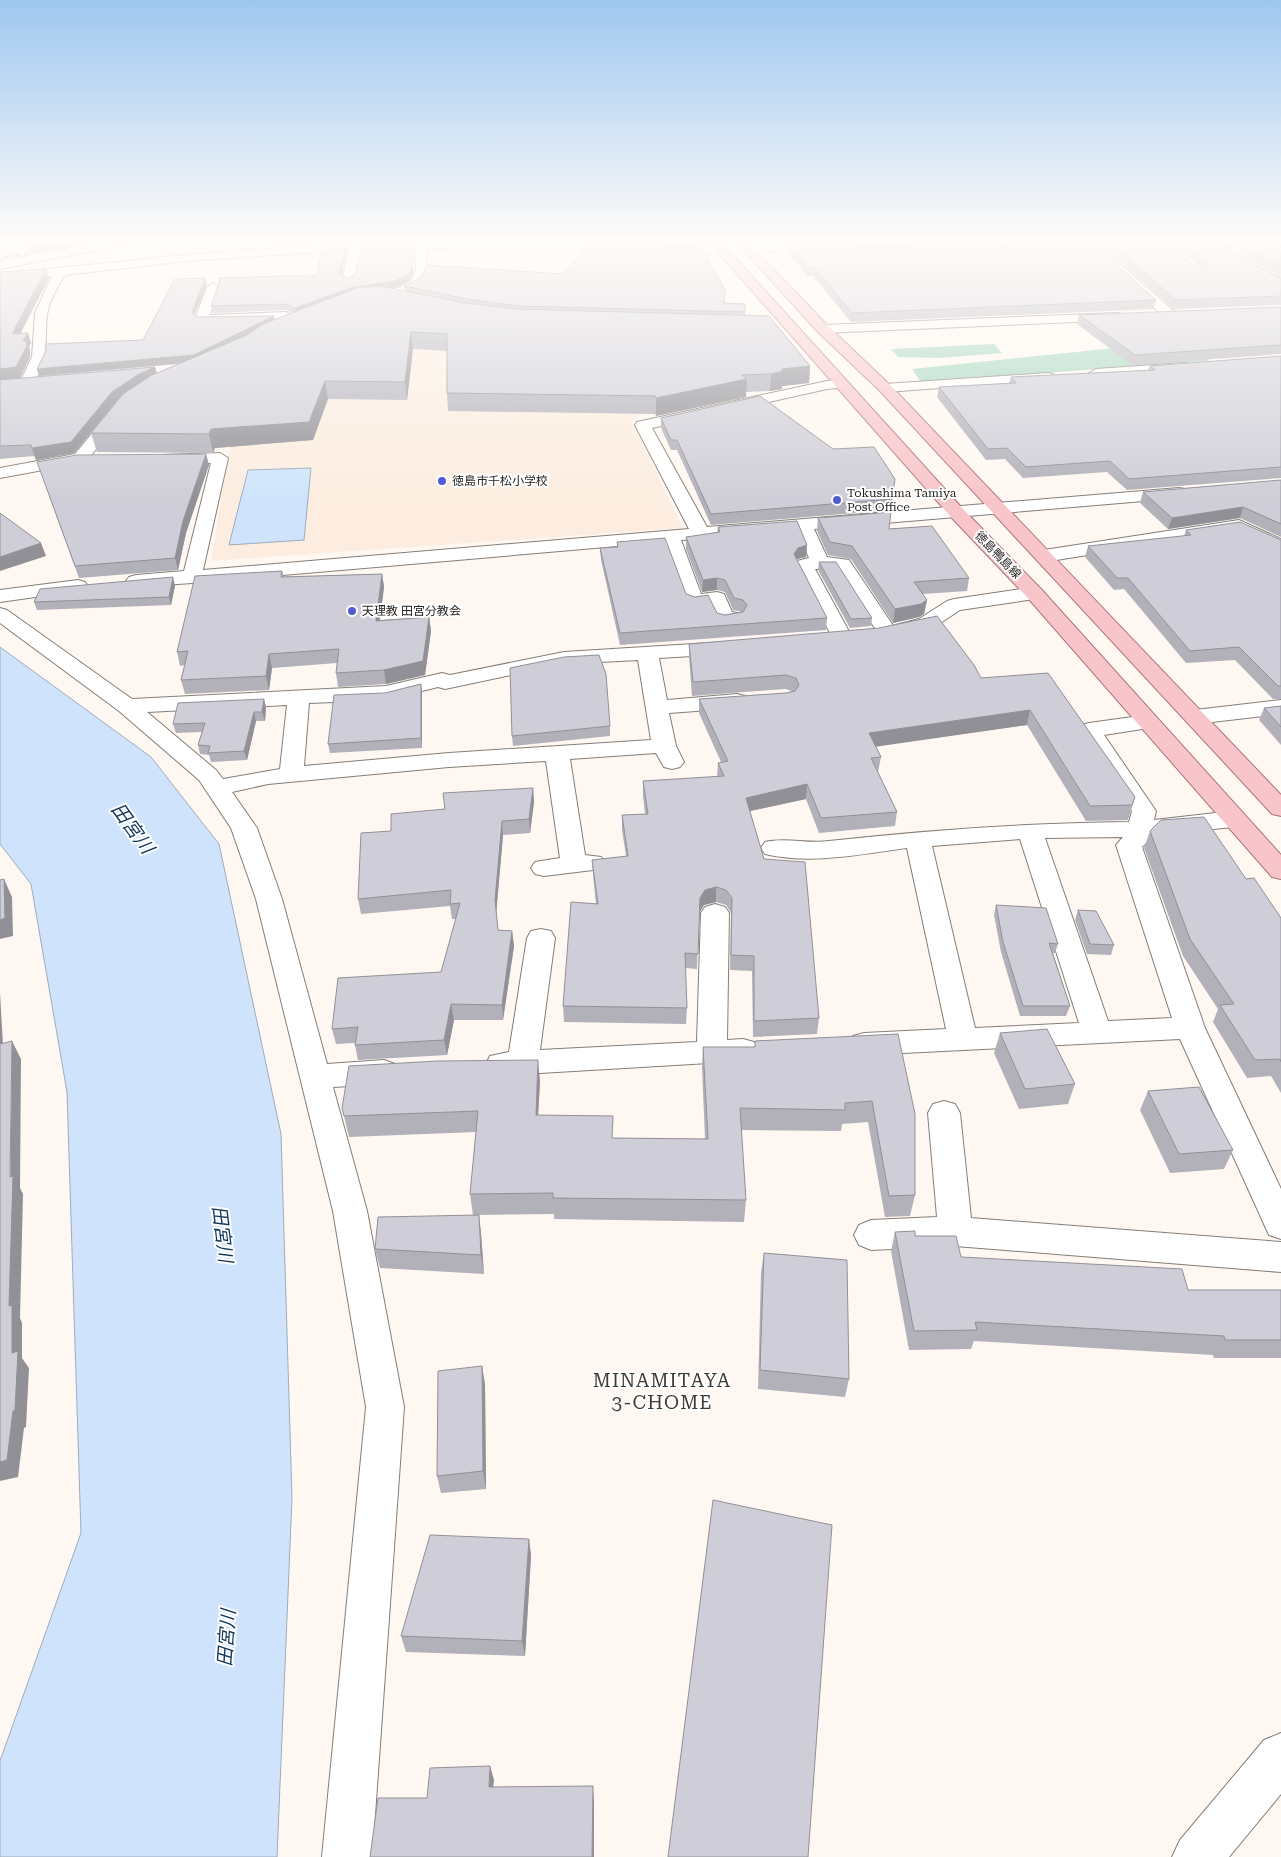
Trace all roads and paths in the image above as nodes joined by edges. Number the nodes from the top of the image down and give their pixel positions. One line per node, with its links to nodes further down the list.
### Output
1 (790, 327): 12 (main road, 徳島鴨島線)
2 (40, 328): 11 (street)
3 (282, 328): 6 (street)
4 (823, 328): 5 (street); 14 (main road)
5 (832, 328)
6 (279, 329)
7 (1203, 366): 8 (street)
8 (1084, 374)
9 (1064, 376): 14 (street)
10 (45, 382): 11 (street)
11 (26, 384): 13 (street)
12 (843, 384): 22 (main road, 徳島鴨島線); 24 (street)
13 (8, 385)
14 (885, 388): 21 (main road)
15 (128, 403): 16 (street)
16 (80, 458): 17 (street); 19 (street)
17 (98, 458)
18 (155, 458): 29 (street)
19 (0, 473)
20 (1193, 492): 21 (street)
21 (999, 509): 22 (street); 27 (main road)
22 (957, 513): 23 (street); 32 (main road, 徳島鴨島線)
23 (804, 526): 24 (street); 28 (street)
24 (701, 534): 25 (street)
25 (671, 537): 29 (street); 35 (street)
26 (1281, 546): 27 (street)
27 (1044, 556): 44 (main road)
28 (820, 562): 36 (street); 36 (street)
29 (192, 576): 30 (street)
30 (123, 582)
31 (93, 585): 33 (street)
32 (1034, 593): 36 (street); 45 (main road, 徳島鴨島線)
33 (0, 596)
34 (0, 614): 41 (street)
35 (735, 618)
36 (856, 636)
37 (746, 646): 38 (street)
38 (647, 652): 39 (street); 42 (street)
39 (300, 698): 41 (street); 47 (street)
40 (756, 700): 42 (street)
41 (127, 706): 48 (street)
42 (656, 707): 46 (street)
43 (1281, 707): 44 (street)
44 (1195, 717): 49 (main road)
45 (1147, 722): 50 (main road, 徳島鴨島線); 51 (street)
46 (557, 753): 47 (street); 56 (street)
47 (291, 775): 48 (street)
48 (216, 788): 70 (street)
49 (1281, 809)
50 (1233, 819): 51 (street); 58 (main road, 徳島鴨島線)
51 (1142, 828): 52 (street); 61 (street)
52 (1030, 831): 53 (street); 62 (street)
53 (918, 840): 54 (street); 63 (street)
54 (774, 848)
55 (608, 861): 56 (street)
56 (574, 865): 57 (street)
57 (544, 868)
58 (1281, 871)
59 (715, 913): 66 (street)
60 (541, 938): 67 (street)
61 (1190, 1028): 62 (street); 72 (street)
62 (1097, 1033): 63 (street)
63 (963, 1040): 64 (street)
64 (838, 1046)
65 (770, 1049): 66 (street)
66 (712, 1052): 67 (street)
67 (523, 1063): 68 (street)
68 (474, 1066)
69 (414, 1070): 70 (street)
70 (315, 1076): 77 (street)
71 (944, 1114): 73 (street)
72 (1281, 1225)
73 (955, 1231): 74 (street); 75 (street)
74 (871, 1235)
75 (1281, 1258)
76 (1281, 1757): 78 (street)
77 (347, 1857)
78 (1198, 1857)

